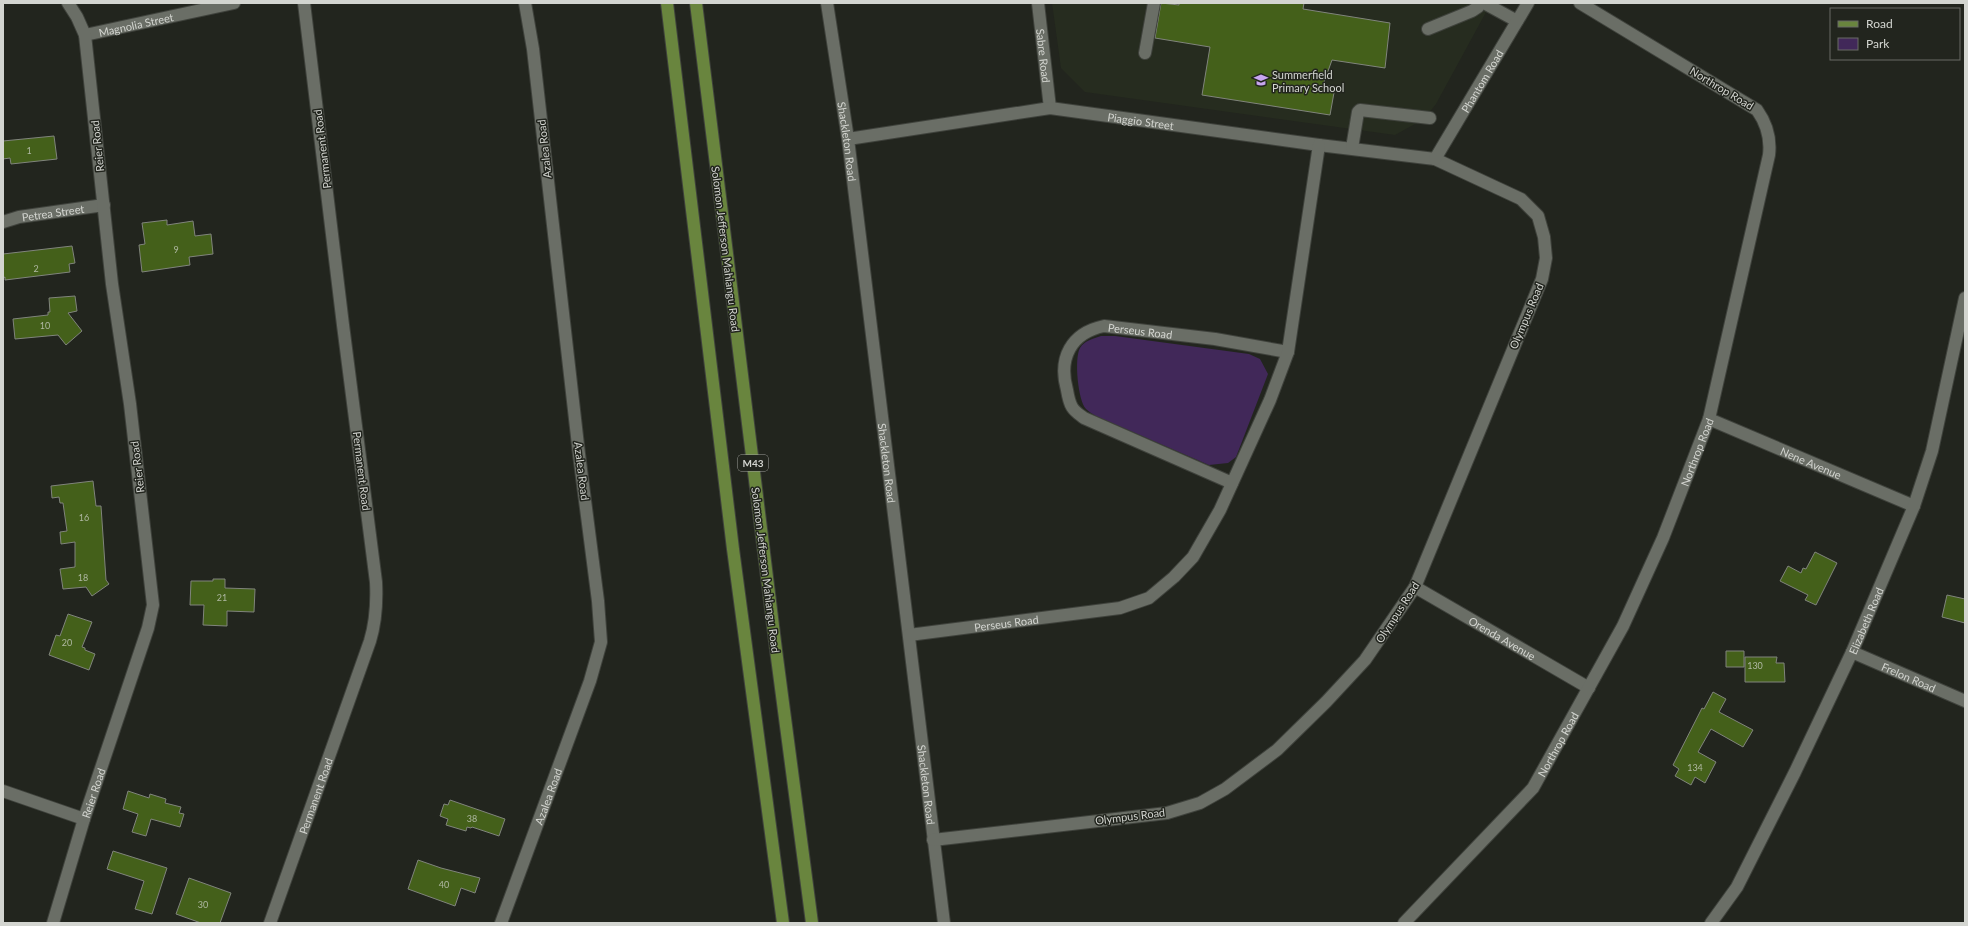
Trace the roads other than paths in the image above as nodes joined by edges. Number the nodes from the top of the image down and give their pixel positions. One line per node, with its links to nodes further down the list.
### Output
1 (68, 3): 16 (street, Reier Road)
2 (234, 3): 16 (street, Magnolia Street)
3 (304, 3): 40 (street, Permanent Road)
4 (525, 3): 41 (street, Azalea Road)
5 (667, 3): 42 (main road, M43)
6 (696, 3): 43 (main road, Solomon Jefferson Mahlangu Road / M43)
7 (827, 3): 20 (street, Shackleton Road)
8 (1038, 3): 18 (street, Sabre Road)
9 (1154, 3): 17 (street)
10 (1480, 3): 15 (street)
11 (1484, 3): 14 (street)
12 (1528, 3): 14 (street, Phantom Road)
13 (1580, 3): 28 (street, Northrop Road)
14 (1517, 21): 23 (street, Phantom Road)
15 (1428, 29)
16 (85, 35): 24 (street, Reier Road)
17 (1145, 53)
18 (1050, 108): 20 (street, Piaggio Street); 21 (street, Piaggio Street)
19 (1430, 118): 22 (street)
20 (848, 139): 32 (street, Shackleton Road)
21 (1319, 145): 22 (street, Piaggio Street); 27 (street, Perseus Road)
22 (1352, 148): 23 (street, Piaggio Street)
23 (1435, 159): 31 (street, Olympus Road)
24 (104, 205): 25 (street, Petrea Street); 37 (street, Reier Road)
25 (3, 222)
26 (1965, 298): 30 (street, Elizabeth Road)
27 (1288, 352): 29 (street, Perseus Road); 29 (street, Perseus Road)
28 (1709, 419): 30 (street, Nene Avenue); 34 (street, Northrop Road)
29 (1232, 483): 32 (street, Perseus Road)
30 (1914, 506): 33 (street, Elizabeth Road)
31 (1415, 587): 34 (street, Orenda Avenue); 38 (street, Olympus Road)
32 (909, 635): 38 (street, Shackleton Road)
33 (1852, 652): 35 (street, Frelon Road); 46 (street, Elizabeth Road)
34 (1589, 688): 45 (street, Northrop Road)
35 (1965, 701)
36 (3, 791): 37 (street)
37 (84, 819): 39 (street, Reier Road)
38 (933, 840): 44 (street, Shackleton Road)
39 (53, 923)
40 (270, 923)
41 (501, 923)
42 (783, 923)
43 (812, 923)
44 (944, 923)
45 (1404, 923)
46 (1711, 923)

